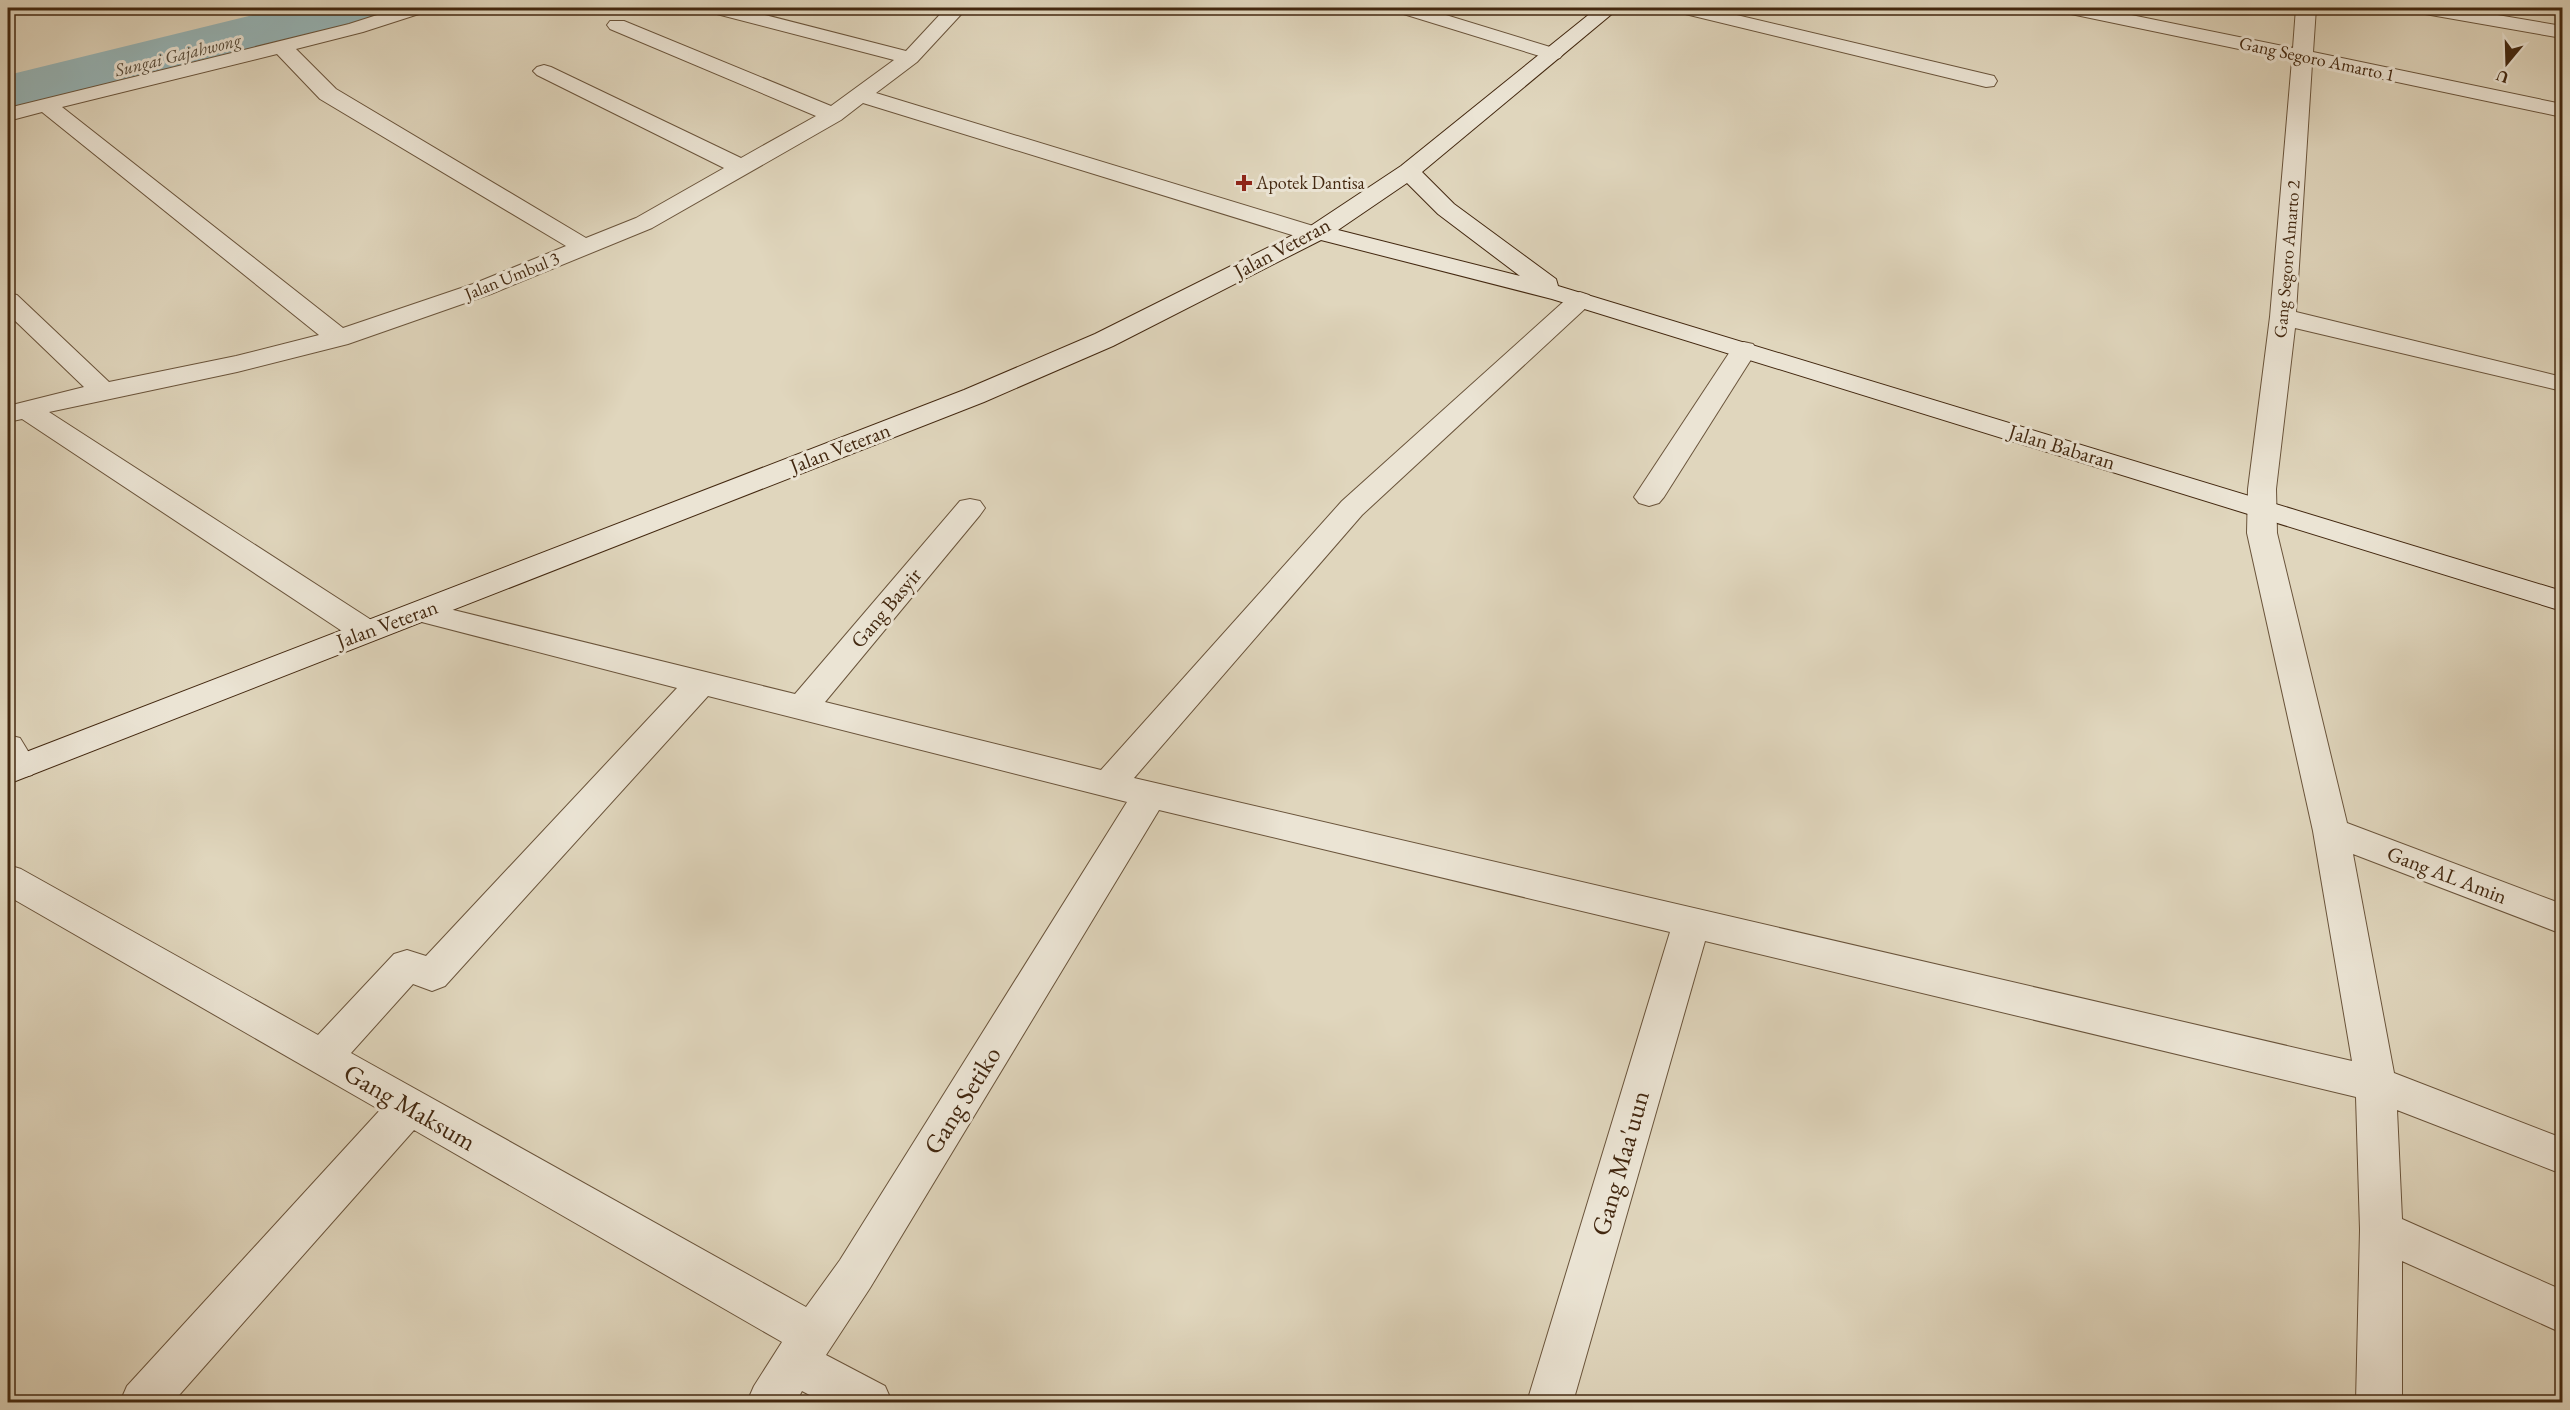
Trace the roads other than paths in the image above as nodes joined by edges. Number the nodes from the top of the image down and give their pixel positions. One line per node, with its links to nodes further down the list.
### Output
1 (418, 8): 12 (street)
2 (716, 8): 15 (street)
3 (957, 8): 15 (street, Jalan Umbul 3)
4 (1404, 8): 13 (street)
5 (1609, 8): 13 (street, Jalan Veteran)
6 (1684, 8): 17 (street)
7 (2071, 8): 14 (street, Gang Segoro Amarto 1)
8 (2306, 8): 14 (street, Gang Segoro Amarto 2)
9 (2425, 8): 11 (street)
10 (616, 25): 22 (street)
11 (2562, 32)
12 (281, 46): 19 (street); 26 (street)
13 (1553, 54): 24 (street, Jalan Veteran)
14 (2303, 56): 20 (street, Gang Segoro Amarto 1); 29 (street, Gang Segoro Amarto 2)
15 (909, 57): 18 (street, Jalan Umbul 3)
16 (544, 71): 23 (street)
17 (1986, 81)
18 (860, 95): 22 (street, Jalan Umbul 3); 25 (street, Jalan Babaran)
19 (46, 105): 21 (street); 30 (street)
20 (2562, 110)
21 (8, 114)
22 (833, 115): 23 (street, Jalan Umbul 3)
23 (741, 167): 26 (street, Jalan Umbul 3)
24 (1409, 171): 25 (street, Jalan Veteran); 27 (street)
25 (1316, 233): 27 (street, Jalan Babaran); 39 (street, Jalan Veteran)
26 (584, 247): 30 (street, Jalan Umbul 3)
27 (1571, 297): 31 (street, Jalan Babaran); 44 (street)
28 (8, 300): 33 (street)
29 (2283, 317): 32 (street); 37 (street, Gang Segoro Amarto 2)
30 (339, 338): 33 (street, Jalan Umbul 3)
31 (1744, 350): 35 (street); 37 (street, Jalan Babaran)
32 (2560, 384)
33 (103, 391): 34 (street, Jalan Umbul 3)
34 (17, 412): 40 (street)
35 (1649, 497)
36 (970, 507): 42 (street, Gang Basyir)
37 (2262, 509): 38 (street, Jalan Babaran); 46 (street, Gang Segoro Amarto 2)
38 (2562, 601)
39 (421, 612): 40 (street, Jalan Veteran); 41 (street)
40 (365, 631): 43 (street, Jalan Veteran)
41 (702, 682): 42 (street); 50 (street)
42 (802, 708): 44 (street)
43 (12, 761)
44 (1108, 785): 45 (street)
45 (1150, 795): 49 (street); 56 (street, Gang Setiko)
46 (2331, 831): 48 (street, Gang AL Amin); 51 (street, Gang Segoro Amarto 2)
47 (8, 879): 50 (street, Gang Maksum)
48 (2562, 919)
49 (1691, 923): 51 (street); 60 (street, Gang Maa'uun)
50 (323, 1057): 52 (street, Gang Maksum)
51 (2376, 1084): 53 (street); 54 (street, Gang Segoro Amarto 2)
52 (409, 1106): 56 (street, Gang Maksum); 57 (street)
53 (2562, 1156)
54 (2381, 1230): 55 (street); 61 (street, Gang Segoro Amarto 2)
55 (2562, 1312)
56 (803, 1349): 58 (street, Gang Setiko); 59 (street, Gang Maksum)
57 (143, 1402)
58 (770, 1402)
59 (869, 1402)
60 (1550, 1402)
61 (2379, 1402)

